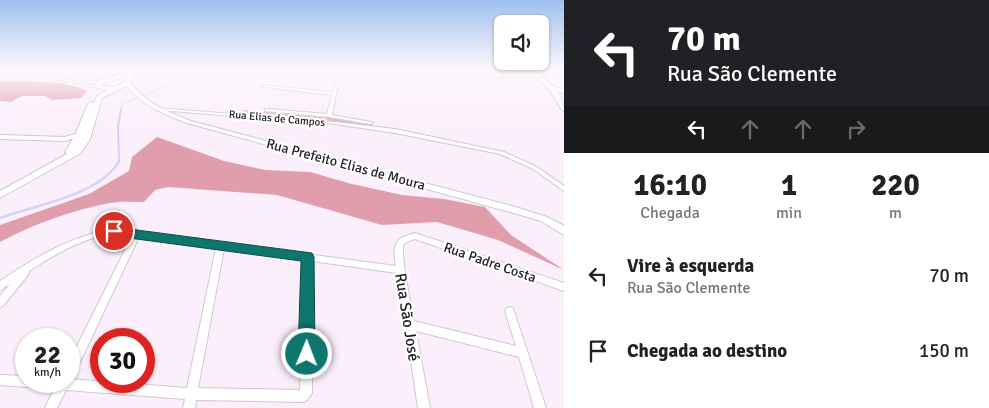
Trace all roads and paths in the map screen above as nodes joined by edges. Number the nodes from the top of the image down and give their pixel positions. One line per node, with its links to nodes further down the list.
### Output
1 (99, 88): 14 (main road)
2 (115, 88): 6 (street, Rua Prefeito Elias de Moura); 14 (main road)
3 (282, 88): 8 (street)
4 (336, 88): 8 (street)
5 (553, 89): 7 (street); 9 (main road)
6 (132, 90): 10 (street, Rua Prefeito Elias de Moura)
7 (564, 91)
8 (335, 94): 12 (street)
9 (564, 108)
10 (158, 109): 13 (street, Rua Elias de Campos); 21 (street, Rua Prefeito Elias de Moura)
11 (267, 110): 12 (street, Rua Elias de Campos)
12 (329, 116): 13 (street, Rua Elias de Campos)
13 (396, 131): 18 (street, Rua Elias de Campos)
14 (81, 134): 16 (main road); 17 (street); 19 (main road); 20 (main road)
15 (0, 137): 17 (street)
16 (67, 138): 17 (street)
17 (57, 139)
18 (564, 189)
19 (0, 190)
20 (0, 195)
21 (564, 231)
22 (138, 233): 24 (street); 26 (street); 33 (street)
23 (415, 236): 27 (street, Rua São José); 29 (street, Rua Padre Costa)
24 (221, 245): 25 (street); 39 (street)
25 (308, 257): 27 (street); 39 (street)
26 (31, 264): 28 (street); 30 (street)
27 (400, 270): 32 (street, Rua São José)
28 (0, 286)
29 (564, 287)
30 (0, 302)
31 (510, 311): 34 (street)
32 (410, 324): 34 (street); 42 (street, Rua São José)
33 (80, 351)
34 (522, 353): 43 (street)
35 (0, 380): 36 (street)
36 (15, 381)
37 (80, 384): 39 (street)
38 (59, 393): 40 (street)
39 (192, 394): 41 (street)
40 (51, 408)
41 (189, 408)
42 (424, 408)
43 (540, 408)

